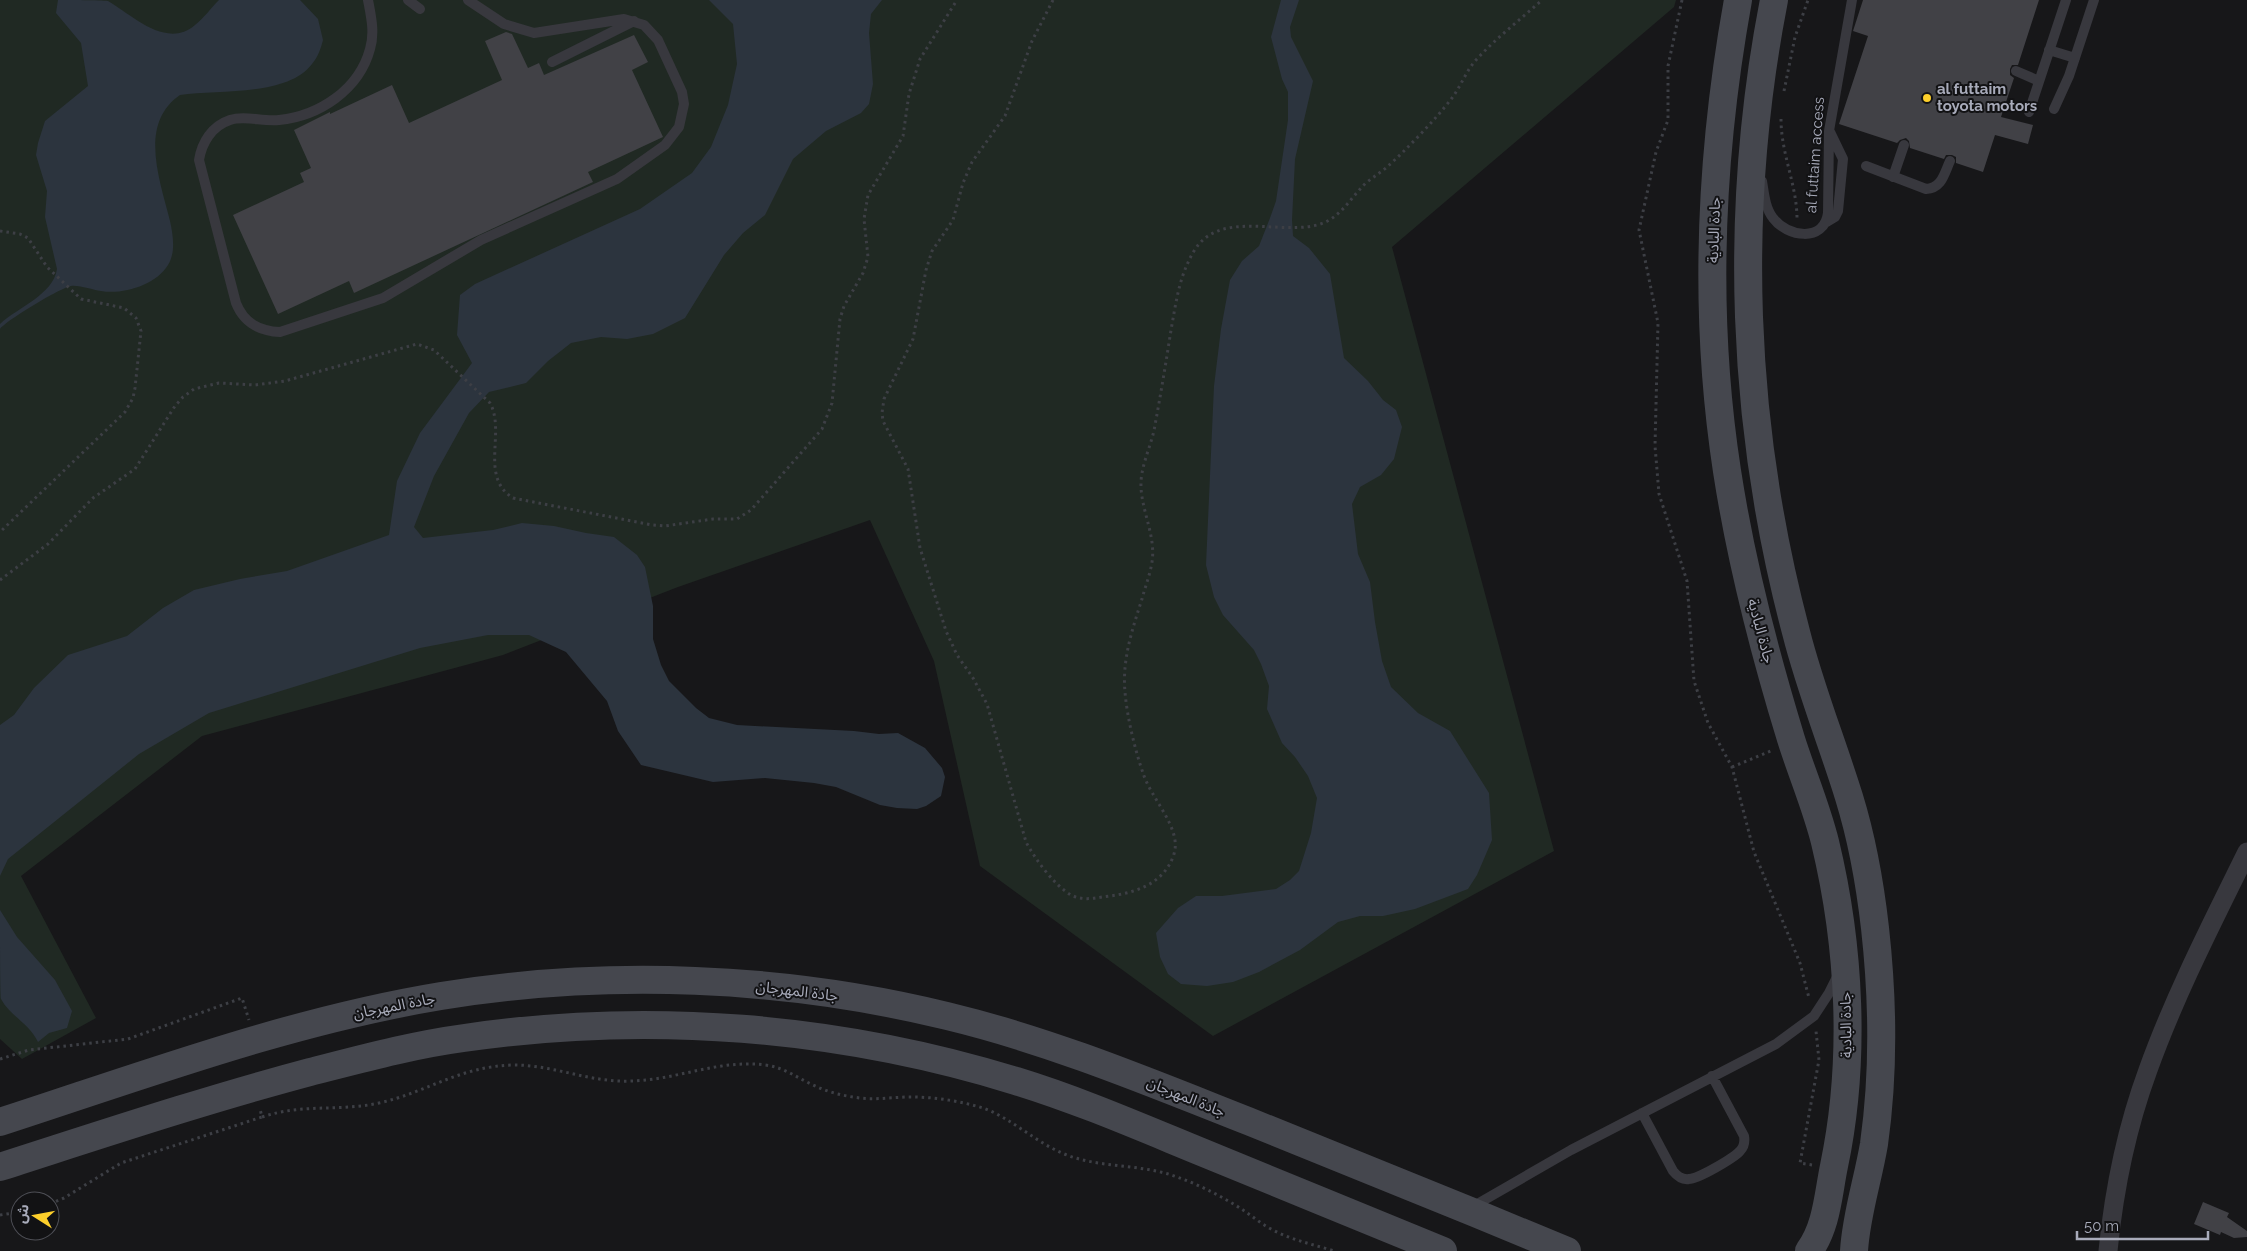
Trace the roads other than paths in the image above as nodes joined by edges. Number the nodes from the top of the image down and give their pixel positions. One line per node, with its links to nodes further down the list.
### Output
1 (368, 0): 10 (lane)
2 (408, 0): 9 (lane)
3 (468, 0): 10 (lane)
4 (1738, 0): 26 (main road, جادة البادية)
5 (1774, 0): 18 (main road)
6 (1852, 0): 19 (lane, al futtaim access)
7 (2066, 0): 11 (lane)
8 (2094, 0): 12 (lane)
9 (420, 9)
10 (634, 21): 13 (lane)
11 (2049, 50): 12 (lane); 15 (lane)
12 (2076, 58): 16 (lane)
13 (552, 62)
14 (2016, 71): 15 (lane)
15 (2039, 81): 17 (lane)
16 (2054, 109)
17 (2029, 112)
18 (1754, 131): 24 (lane, al futtaim access); 35 (main road)
19 (1829, 131): 24 (lane, al futtaim access); 24 (lane)
20 (1904, 146): 23 (lane)
21 (1950, 161): 23 (lane)
22 (1866, 166): 23 (lane)
23 (1893, 177)
24 (1825, 223)
25 (2247, 852): 36 (street)
26 (1844, 962): 27 (lane); 34 (main road, جادة البادية)
27 (1712, 1076): 28 (lane); 28 (lane)
28 (1642, 1112): 31 (lane)
29 (0, 1122): 31 (main road, جادة المهرجان)
30 (0, 1167): 32 (main road)
31 (1467, 1210): 33 (main road, جادة المهرجان)
32 (1443, 1251)
33 (1567, 1251)
34 (1809, 1251)
35 (1854, 1251)
36 (2108, 1251)

